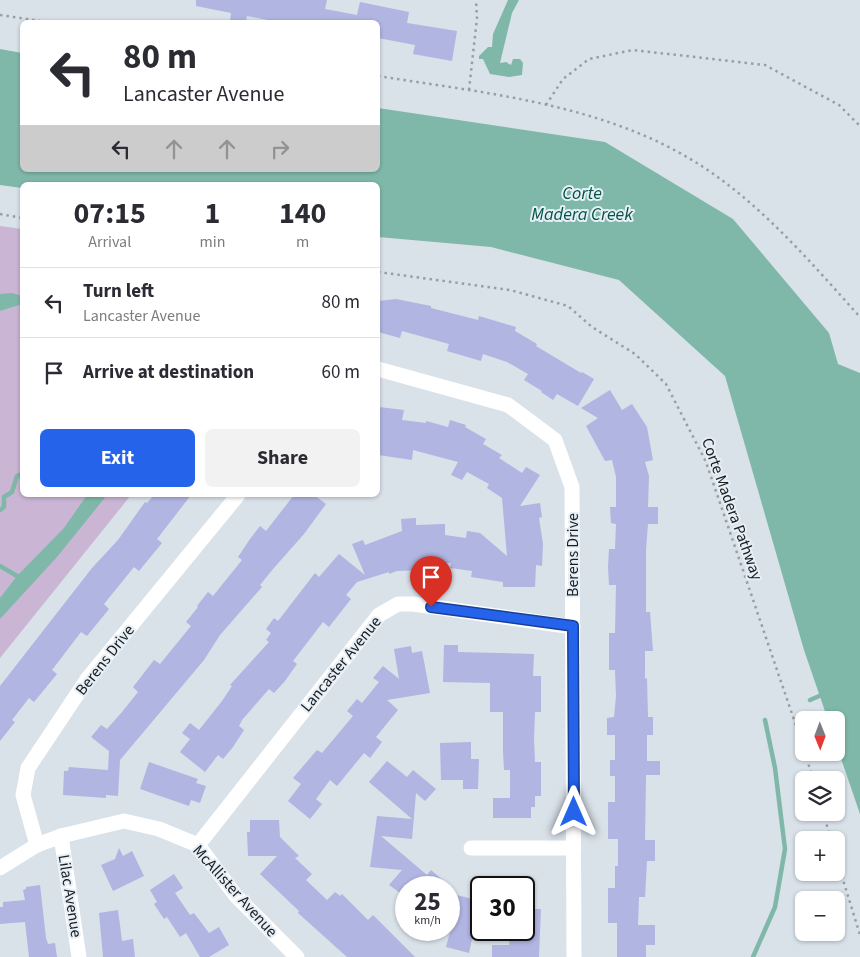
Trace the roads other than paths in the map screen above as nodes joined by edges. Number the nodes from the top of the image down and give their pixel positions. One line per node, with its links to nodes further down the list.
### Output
1 (380, 370): 3 (street, Berens Drive)
2 (236, 497): 6 (street, Berens Drive)
3 (573, 626): 5 (street, Lancaster Avenue); 8 (street, Berens Drive)
4 (60, 836): 5 (street, McAllister Avenue); 6 (street, McAllister Avenue); 10 (street, Lilac Avenue)
5 (198, 844): 11 (street, McAllister Avenue)
6 (37, 845): 9 (street, McAllister Avenue)
7 (471, 848): 8 (street)
8 (574, 848): 12 (street, Berens Drive)
9 (0, 868)
10 (79, 957)
11 (297, 957)
12 (574, 957)

